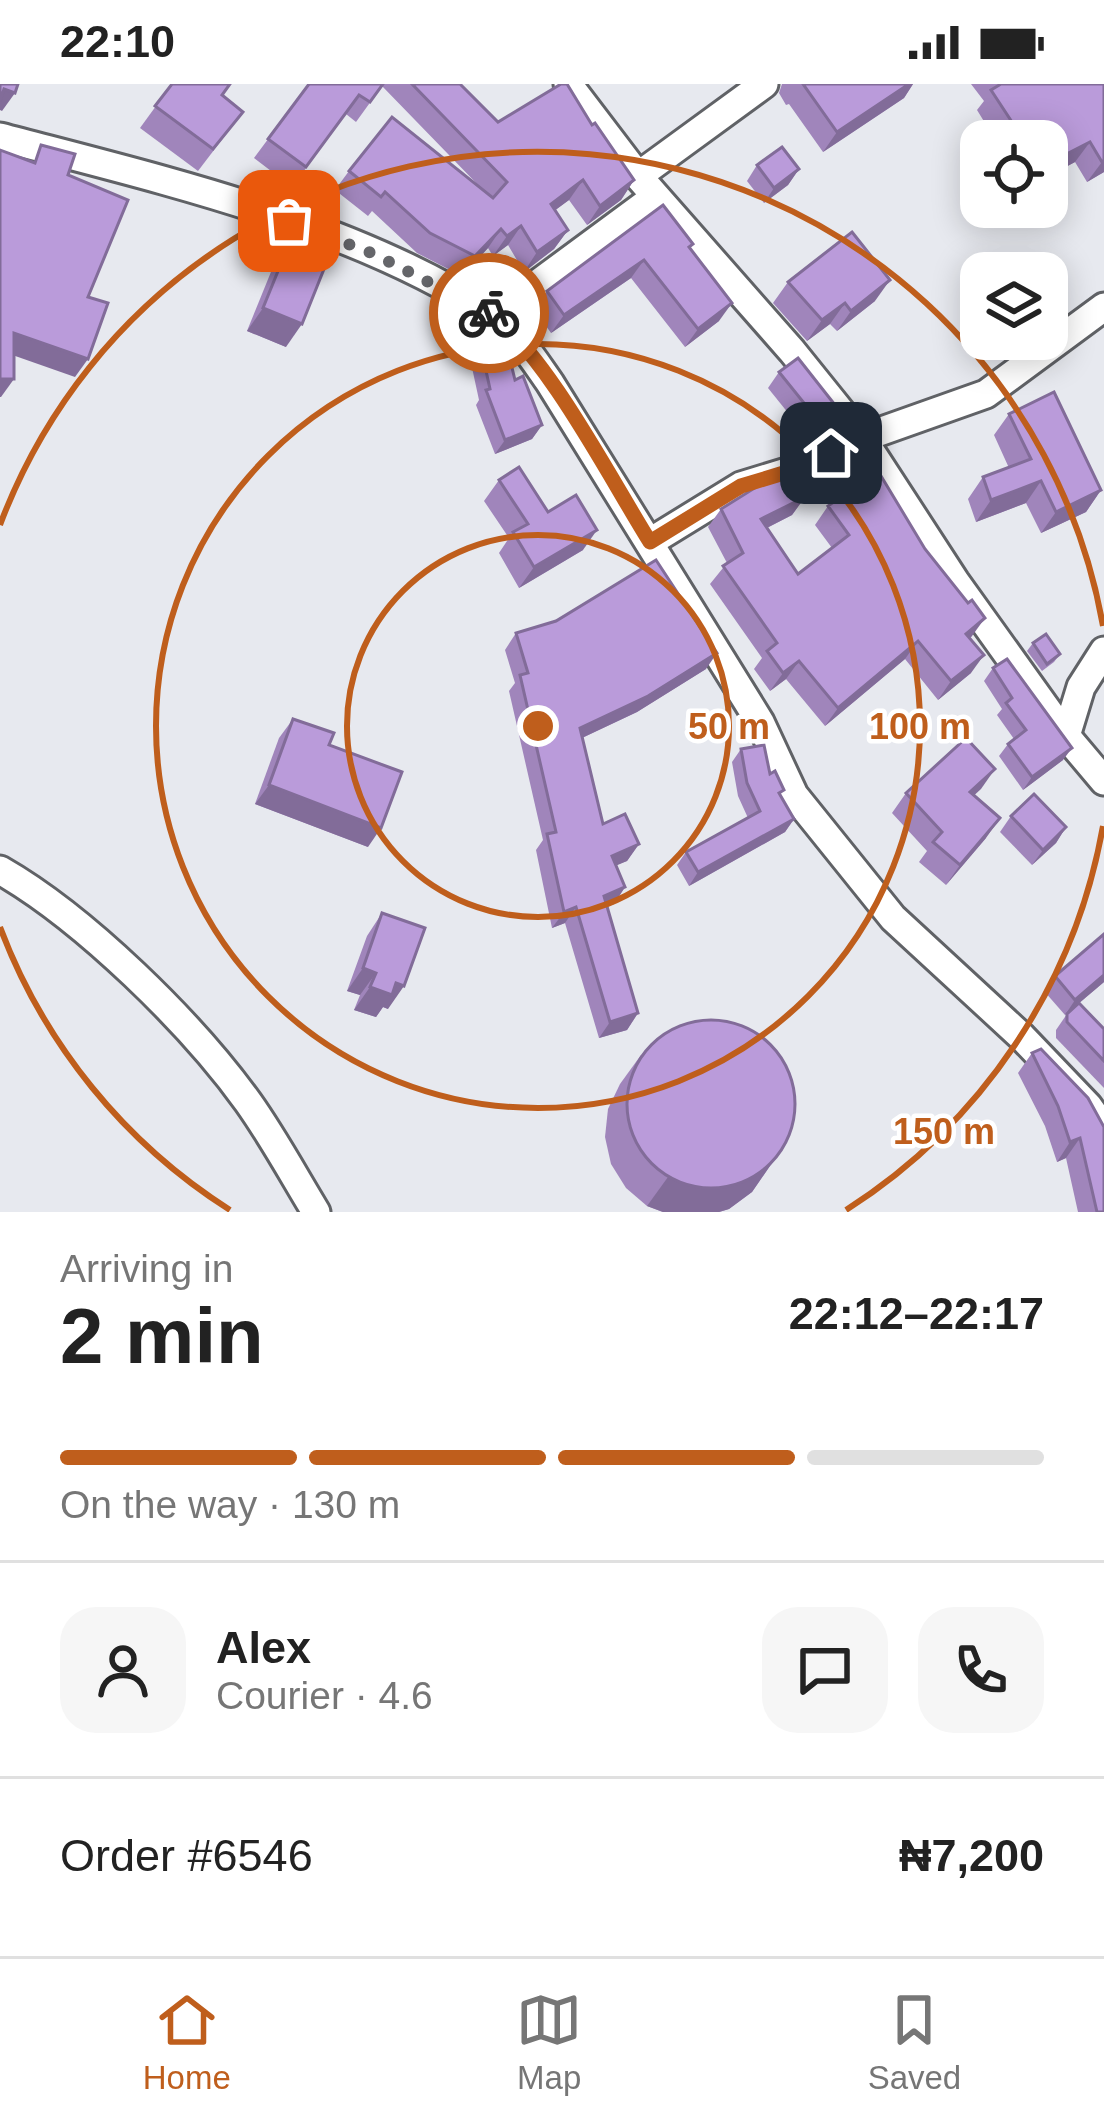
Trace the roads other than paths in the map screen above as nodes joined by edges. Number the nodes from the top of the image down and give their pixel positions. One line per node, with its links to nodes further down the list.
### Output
1 (568, 84): 4 (street)
2 (764, 84): 4 (street)
3 (0, 137): 6 (street)
4 (646, 187): 6 (street); 7 (street)
5 (1104, 307): 7 (street)
6 (494, 316): 8 (street)
7 (862, 438): 8 (street); 10 (street)
8 (650, 542): 13 (street)
9 (1104, 651): 10 (street)
10 (1066, 736): 11 (street)
11 (1104, 781)
12 (0, 870): 14 (street)
13 (1104, 1129)
14 (316, 1212)

